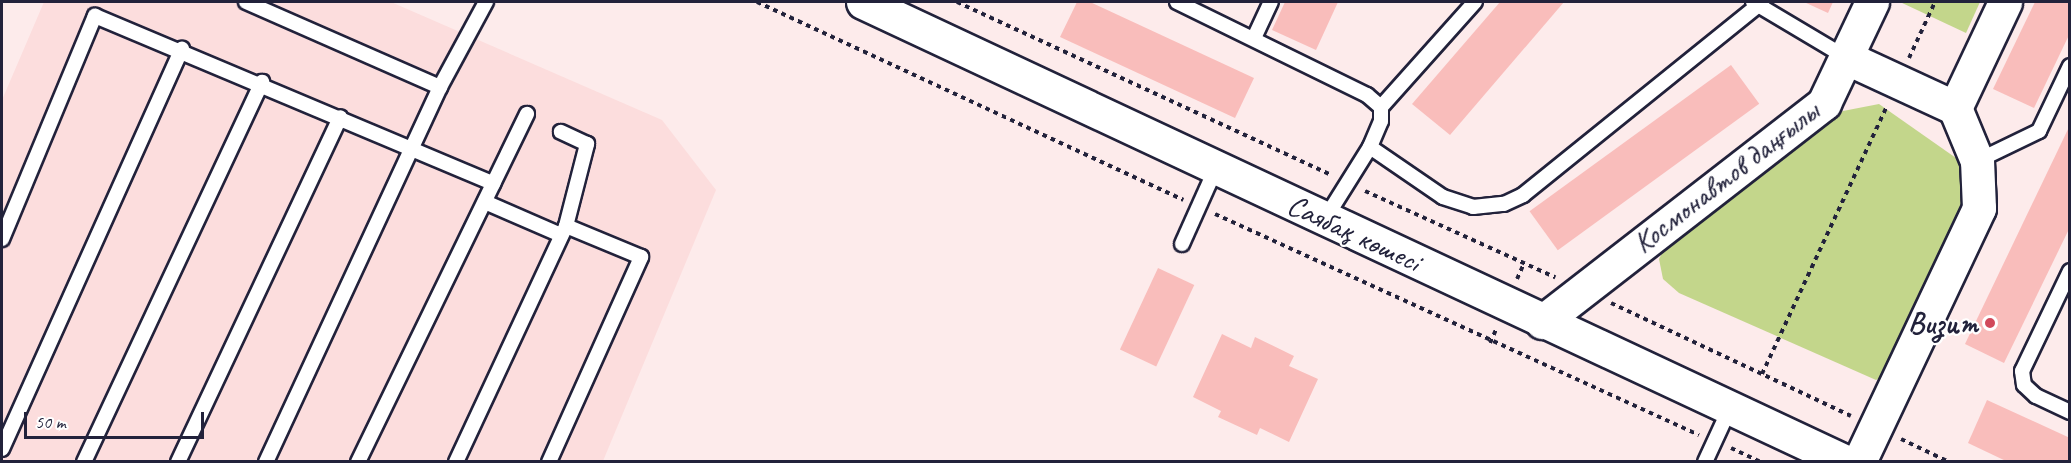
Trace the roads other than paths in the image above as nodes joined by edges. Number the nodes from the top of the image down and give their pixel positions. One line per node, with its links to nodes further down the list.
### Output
1 (246, 2): 16 (lane)
2 (486, 2): 16 (lane)
3 (863, 2): 25 (street, Саябақ көшесі)
4 (1177, 2): 10 (lane)
5 (1271, 2): 10 (lane)
6 (1475, 2): 17 (lane)
7 (1872, 2): 12 (street, Космонавтов даңғылы)
8 (2005, 2): 18 (street)
9 (1758, 3): 12 (lane); 22 (lane)
10 (1254, 38): 17 (lane)
11 (182, 49): 14 (lane); 30 (lane); 36 (lane)
12 (1847, 58): 18 (street); 33 (street, Космонавтов даңғылы)
13 (2070, 66): 15 (lane)
14 (262, 82): 20 (lane); 37 (lane)
15 (2066, 83): 24 (lane)
16 (440, 87): 23 (lane)
17 (1381, 107): 22 (lane)
18 (1955, 108): 24 (street)
19 (527, 114): 26 (lane)
20 (340, 117): 23 (lane); 38 (lane)
21 (561, 132): 29 (lane)
22 (1370, 147): 28 (lane)
23 (412, 148): 26 (lane); 39 (lane)
24 (1977, 161): 45 (street)
25 (1216, 168): 28 (street, Саябақ көшесі); 31 (lane)
26 (493, 183): 27 (lane)
27 (485, 202): 29 (lane); 40 (lane)
28 (1325, 219): 33 (street, Саябақ көшесі)
29 (563, 231): 41 (lane); 42 (lane)
30 (2, 239)
31 (1182, 244)
32 (2070, 270): 35 (lane)
33 (1542, 322): 34 (street, Саябақ көшесі)
34 (1730, 408): 43 (lane); 44 (street, Саябақ көшесі)
35 (2070, 412)
36 (2, 450)
37 (84, 462)
38 (178, 462)
39 (266, 462)
40 (358, 462)
41 (456, 462)
42 (549, 462)
43 (1705, 462)
44 (1846, 462)
45 (1859, 462)

